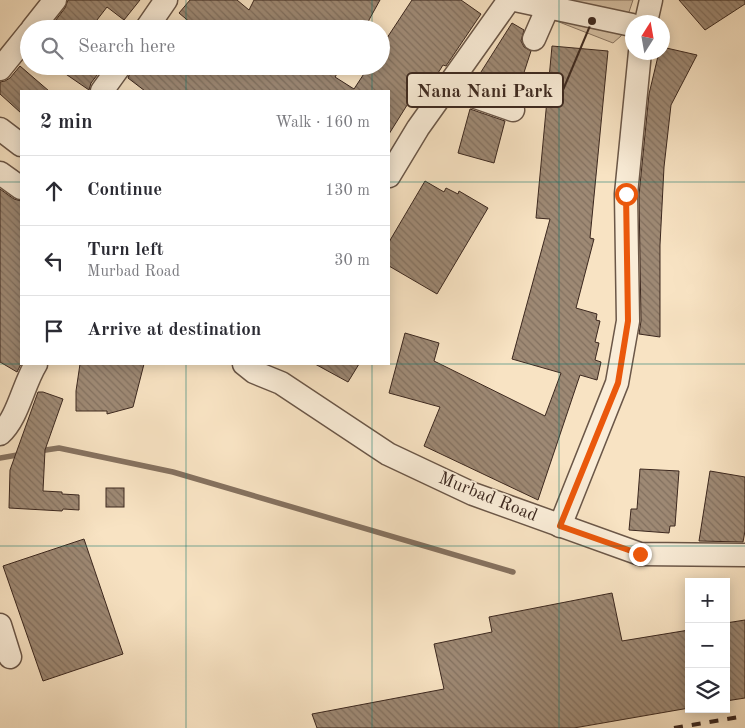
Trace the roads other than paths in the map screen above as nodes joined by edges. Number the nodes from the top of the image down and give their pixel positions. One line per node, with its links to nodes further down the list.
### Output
1 (55, 0): 8 (street)
2 (166, 0): 9 (street)
3 (509, 0): 16 (street)
4 (515, 0): 6 (street)
5 (651, 0): 7 (street)
6 (548, 7): 10 (street); 11 (street)
7 (648, 15)
8 (39, 20)
9 (152, 20)
10 (625, 24)
11 (534, 39)
12 (20, 44): 14 (street)
13 (639, 60): 27 (street)
14 (0, 69)
15 (114, 75): 17 (street)
16 (447, 87): 18 (street); 22 (street)
17 (103, 90)
18 (513, 110)
19 (0, 128): 20 (street)
20 (20, 144)
21 (0, 173): 23 (street)
22 (390, 174)
23 (20, 187)
24 (35, 365): 26 (street)
25 (266, 370): 27 (street, Murbad Road)
26 (0, 434)
27 (560, 526): 28 (street, Murbad Road)
28 (745, 555)
29 (0, 625): 30 (street)
30 (10, 657)

